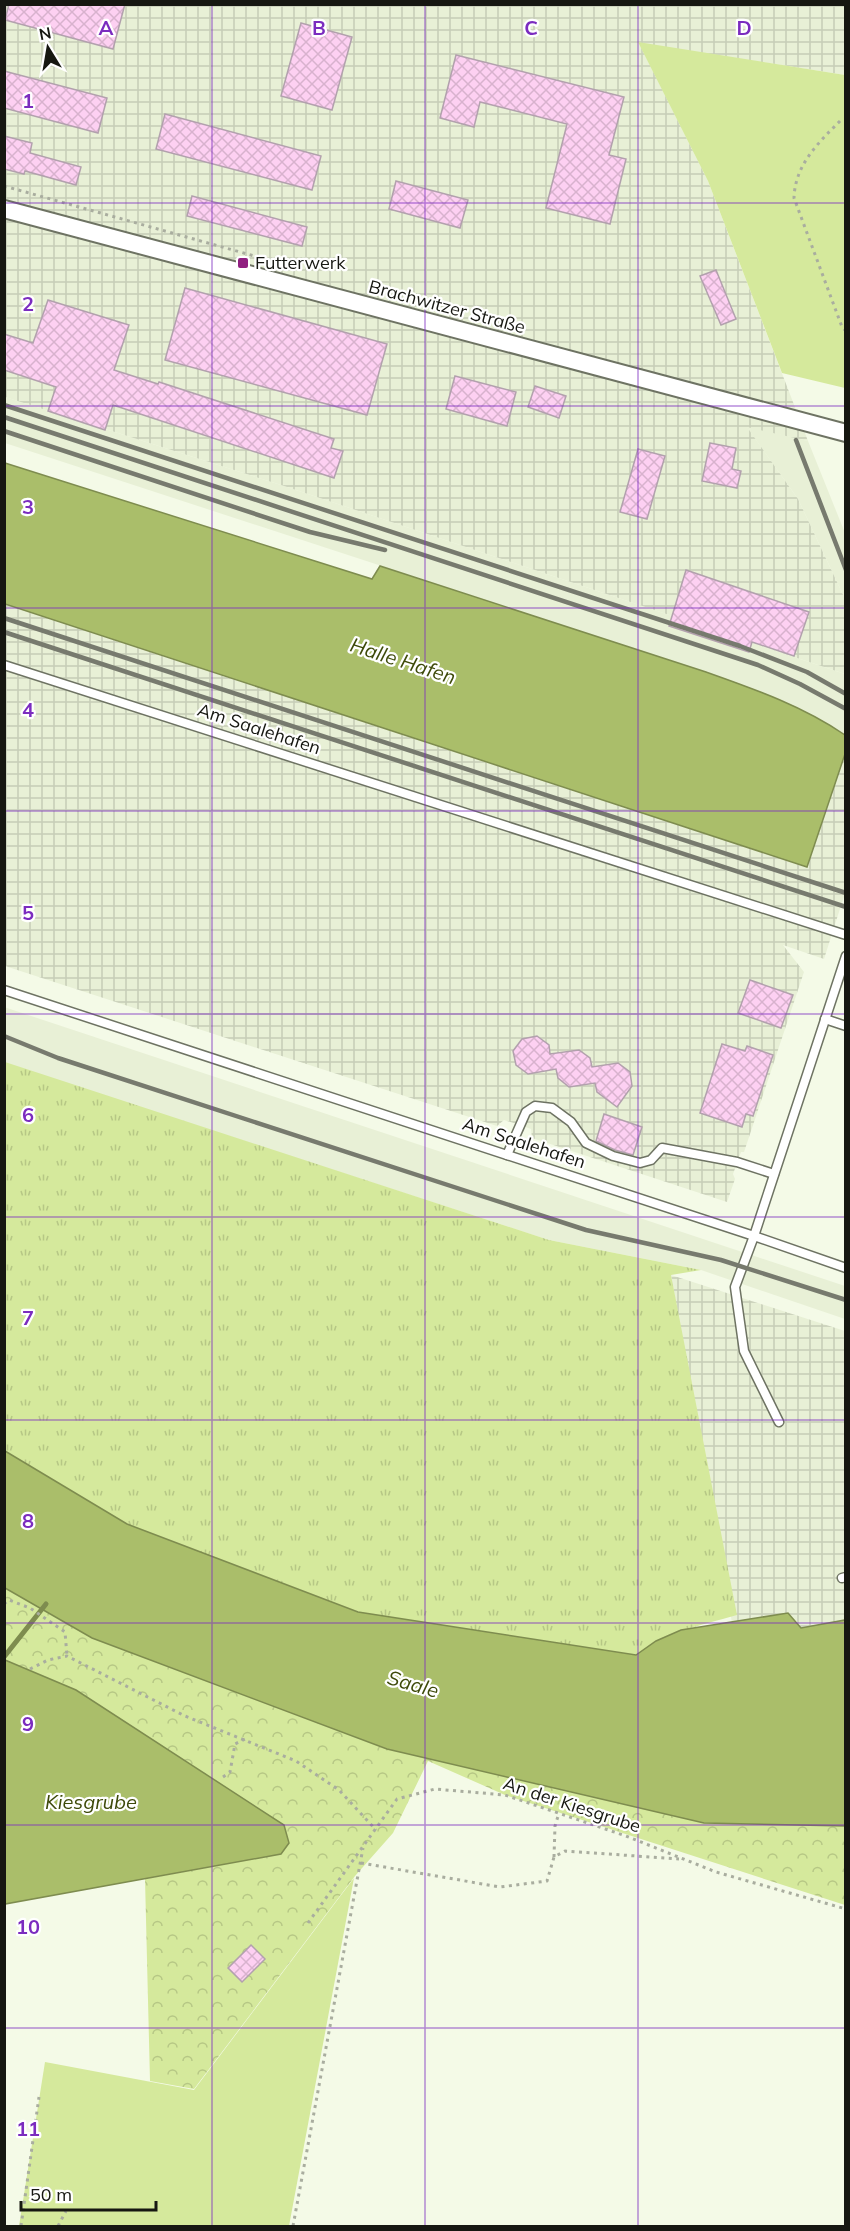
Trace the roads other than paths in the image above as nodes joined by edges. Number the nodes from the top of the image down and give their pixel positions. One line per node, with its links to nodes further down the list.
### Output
1 (4, 209): 2 (street, Brachwitzer Straße)
2 (846, 433)
3 (4, 665): 4 (lane, Am Saalehafen)
4 (846, 935)
5 (846, 956): 7 (lane)
6 (4, 990): 9 (lane, Am Saalehafen)
7 (825, 1019): 8 (lane); 10 (lane)
8 (846, 1026)
9 (507, 1155): 10 (lane); 11 (lane, Am Saalehafen)
10 (774, 1174): 11 (lane)
11 (754, 1236): 12 (lane, Am Saalehafen); 13 (lane)
12 (846, 1268)
13 (779, 1422)

